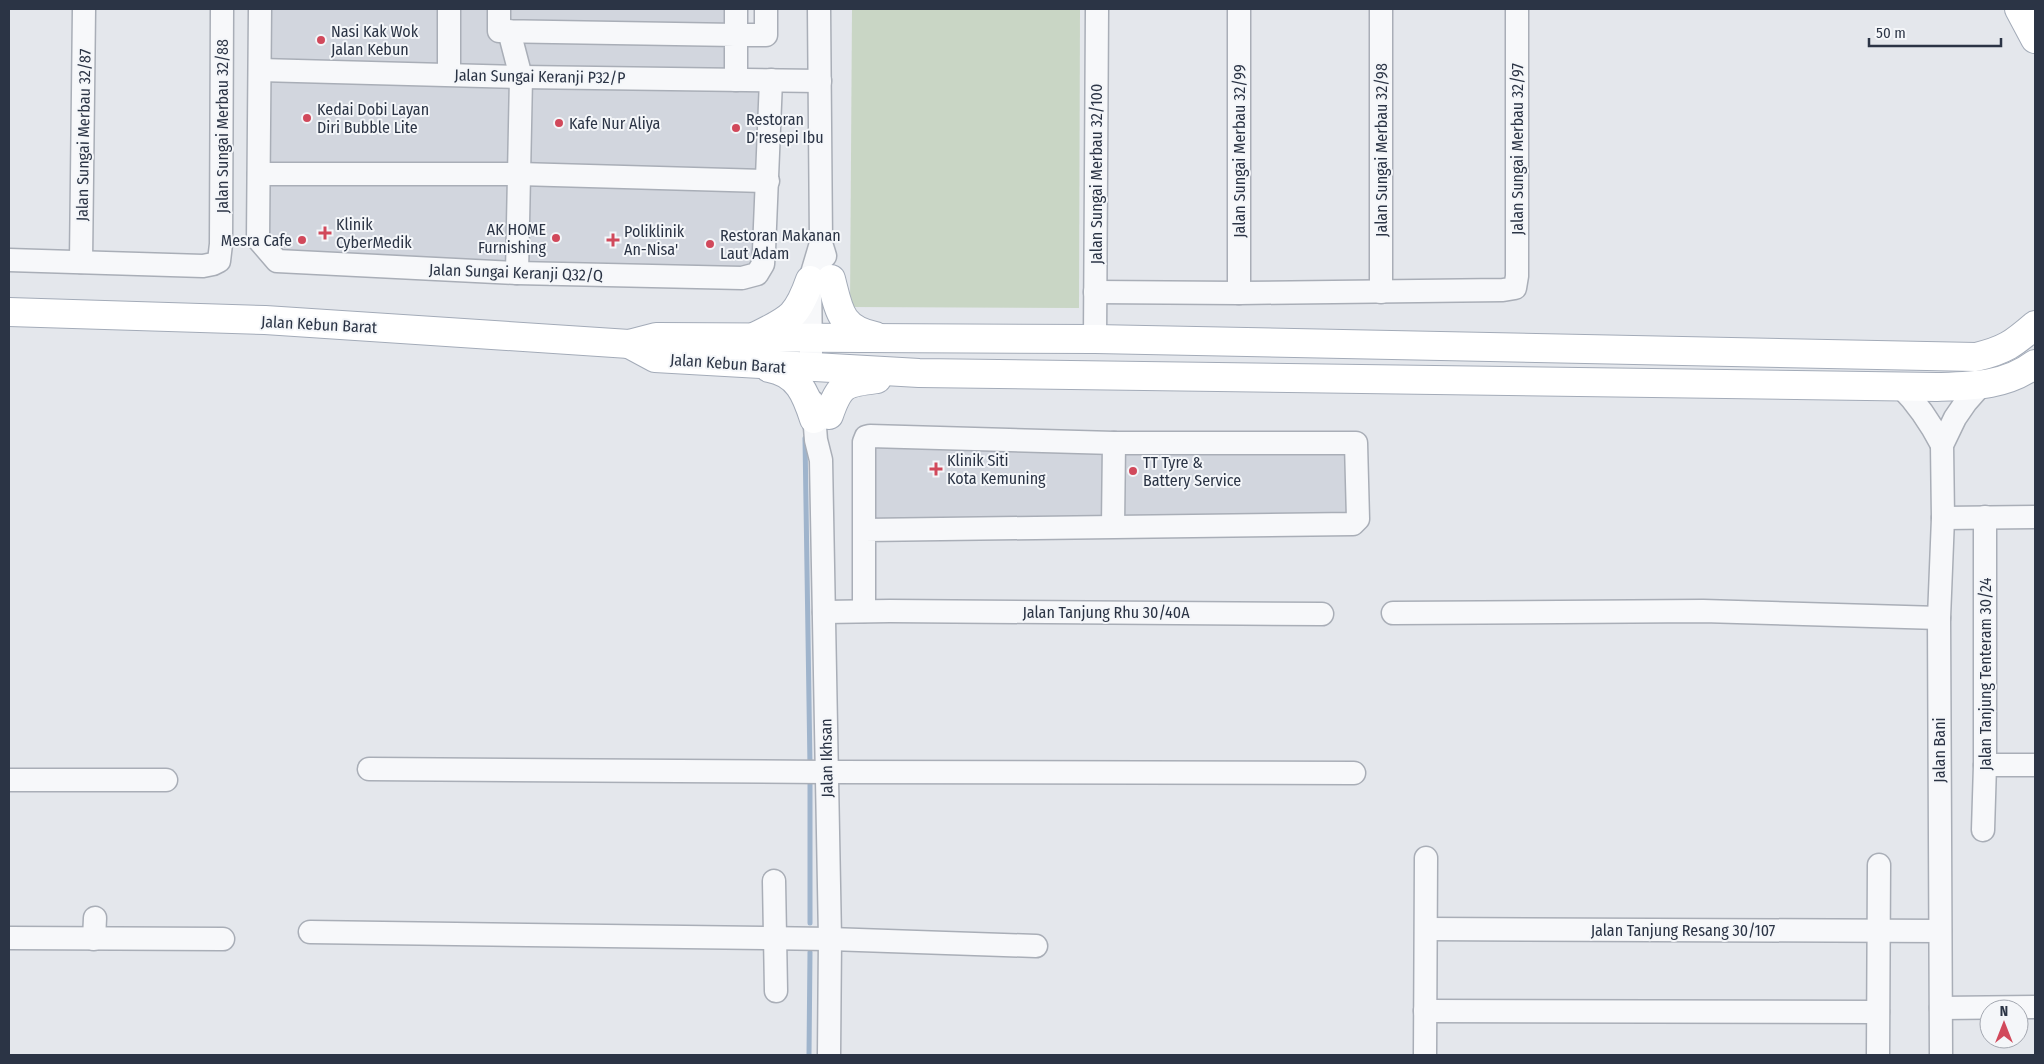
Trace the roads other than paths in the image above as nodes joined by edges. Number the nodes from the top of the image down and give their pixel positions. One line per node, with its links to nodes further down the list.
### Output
1 (84, 9): 27 (street, Jalan Sungai Merbau 32/87)
2 (222, 9): 27 (street, Jalan Sungai Merbau 32/88)
3 (260, 9): 17 (street, Jalan Sungai Keranji Q32/Q)
4 (449, 9): 18 (street)
5 (498, 9): 14 (street)
6 (736, 9): 15 (street)
7 (766, 9): 15 (street)
8 (819, 9): 22 (street, Jalan Ikhsan)
9 (1097, 9): 30 (street, Jalan Sungai Merbau 32/100)
10 (1239, 9): 32 (street, Jalan Sungai Merbau 32/99)
11 (1381, 9): 31 (street, Jalan Sungai Merbau 32/98)
12 (1517, 9): 31 (street, Jalan Sungai Merbau 32/97)
13 (2019, 9): 16 (main road)
14 (509, 31): 15 (street); 19 (street)
15 (736, 34): 20 (street)
16 (2035, 39)
17 (260, 70): 18 (street, Jalan Sungai Keranji P32/P); 23 (street, Jalan Sungai Keranji Q32/Q)
18 (449, 74): 19 (street, Jalan Sungai Keranji P32/P)
19 (521, 77): 20 (street, Jalan Sungai Keranji P32/P); 24 (street)
20 (736, 80): 21 (street, Jalan Sungai Keranji P32/P)
21 (772, 80): 22 (street, Jalan Sungai Keranji P32/P); 25 (street, Jalan Sungai Keranji Q32/Q)
22 (820, 80): 29 (street, Jalan Ikhsan)
23 (259, 174): 24 (street); 28 (street, Jalan Sungai Keranji Q32/Q)
24 (520, 174): 25 (street); 28 (street)
25 (768, 180): 28 (street, Jalan Sungai Keranji Q32/Q)
26 (9, 260): 27 (street)
27 (81, 262)
28 (516, 273)
29 (821, 280): 35 (main road); 36 (street, Jalan Ikhsan); 37 (main road)
30 (1095, 292): 32 (street); 38 (street, Jalan Sungai Merbau 32/100)
31 (1381, 292): 32 (street)
32 (1239, 293)
33 (9, 312): 39 (main road, Jalan Kebun Barat)
34 (2035, 325): 38 (main road)
35 (752, 338): 36 (main road, Jalan Kebun Barat); 39 (main road, Jalan Kebun Barat)
36 (821, 338): 37 (main road, Jalan Kebun Barat); 42 (street, Jalan Ikhsan)
37 (887, 339): 38 (main road)
38 (1095, 339)
39 (629, 344): 40 (main road, Jalan Kebun Barat)
40 (739, 364): 42 (main road, Jalan Kebun Barat); 46 (main road)
41 (2035, 364): 44 (main road)
42 (821, 368): 43 (main road, Jalan Kebun Barat); 46 (street, Jalan Ikhsan)
43 (918, 373): 45 (main road); 46 (main road)
44 (1981, 385): 45 (main road); 48 (street)
45 (1900, 386): 48 (street)
46 (821, 417): 54 (street, Jalan Ikhsan)
47 (1114, 443): 52 (street); 52 (street); 53 (street)
48 (1942, 445): 51 (street, Jalan Bani)
49 (1985, 517): 50 (street); 51 (street); 59 (street, Jalan Tanjung Tenteram 30/24)
50 (2035, 517)
51 (1943, 518): 58 (street, Jalan Bani)
52 (1113, 526): 53 (street)
53 (865, 530): 55 (street)
54 (824, 612): 55 (street, Jalan Tanjung Rhu 30/40A); 62 (street, Jalan Ikhsan)
55 (864, 612): 57 (street, Jalan Tanjung Rhu 30/40A)
56 (1393, 613): 58 (street)
57 (1322, 614)
58 (1939, 618): 72 (street, Jalan Bani)
59 (1986, 765): 60 (street); 66 (street, Jalan Tanjung Tenteram 30/24)
60 (2035, 765)
61 (369, 769): 62 (street)
62 (813, 772): 63 (street); 77 (street, Jalan Ikhsan)
63 (1354, 773)
64 (9, 780): 65 (street)
65 (166, 780)
66 (1983, 830)
67 (1426, 858): 70 (street)
68 (1879, 865): 71 (street)
69 (774, 881): 76 (street)
70 (1427, 929): 71 (street, Jalan Tanjung Resang 30/107); 82 (street)
71 (1878, 931): 72 (street, Jalan Tanjung Resang 30/107); 83 (street)
72 (1940, 931): 81 (street, Jalan Bani)
73 (310, 932): 76 (street)
74 (9, 938): 75 (street)
75 (223, 939)
76 (774, 939): 77 (street); 79 (street)
77 (830, 939): 78 (street); 84 (street, Jalan Ikhsan)
78 (1036, 946)
79 (776, 991)
80 (2035, 1007): 81 (street)
81 (1941, 1008): 87 (street, Jalan Bani)
82 (1425, 1011): 83 (street); 85 (street)
83 (1878, 1012): 86 (street)
84 (828, 1055)
85 (1425, 1055)
86 (1878, 1055)
87 (1941, 1055)

